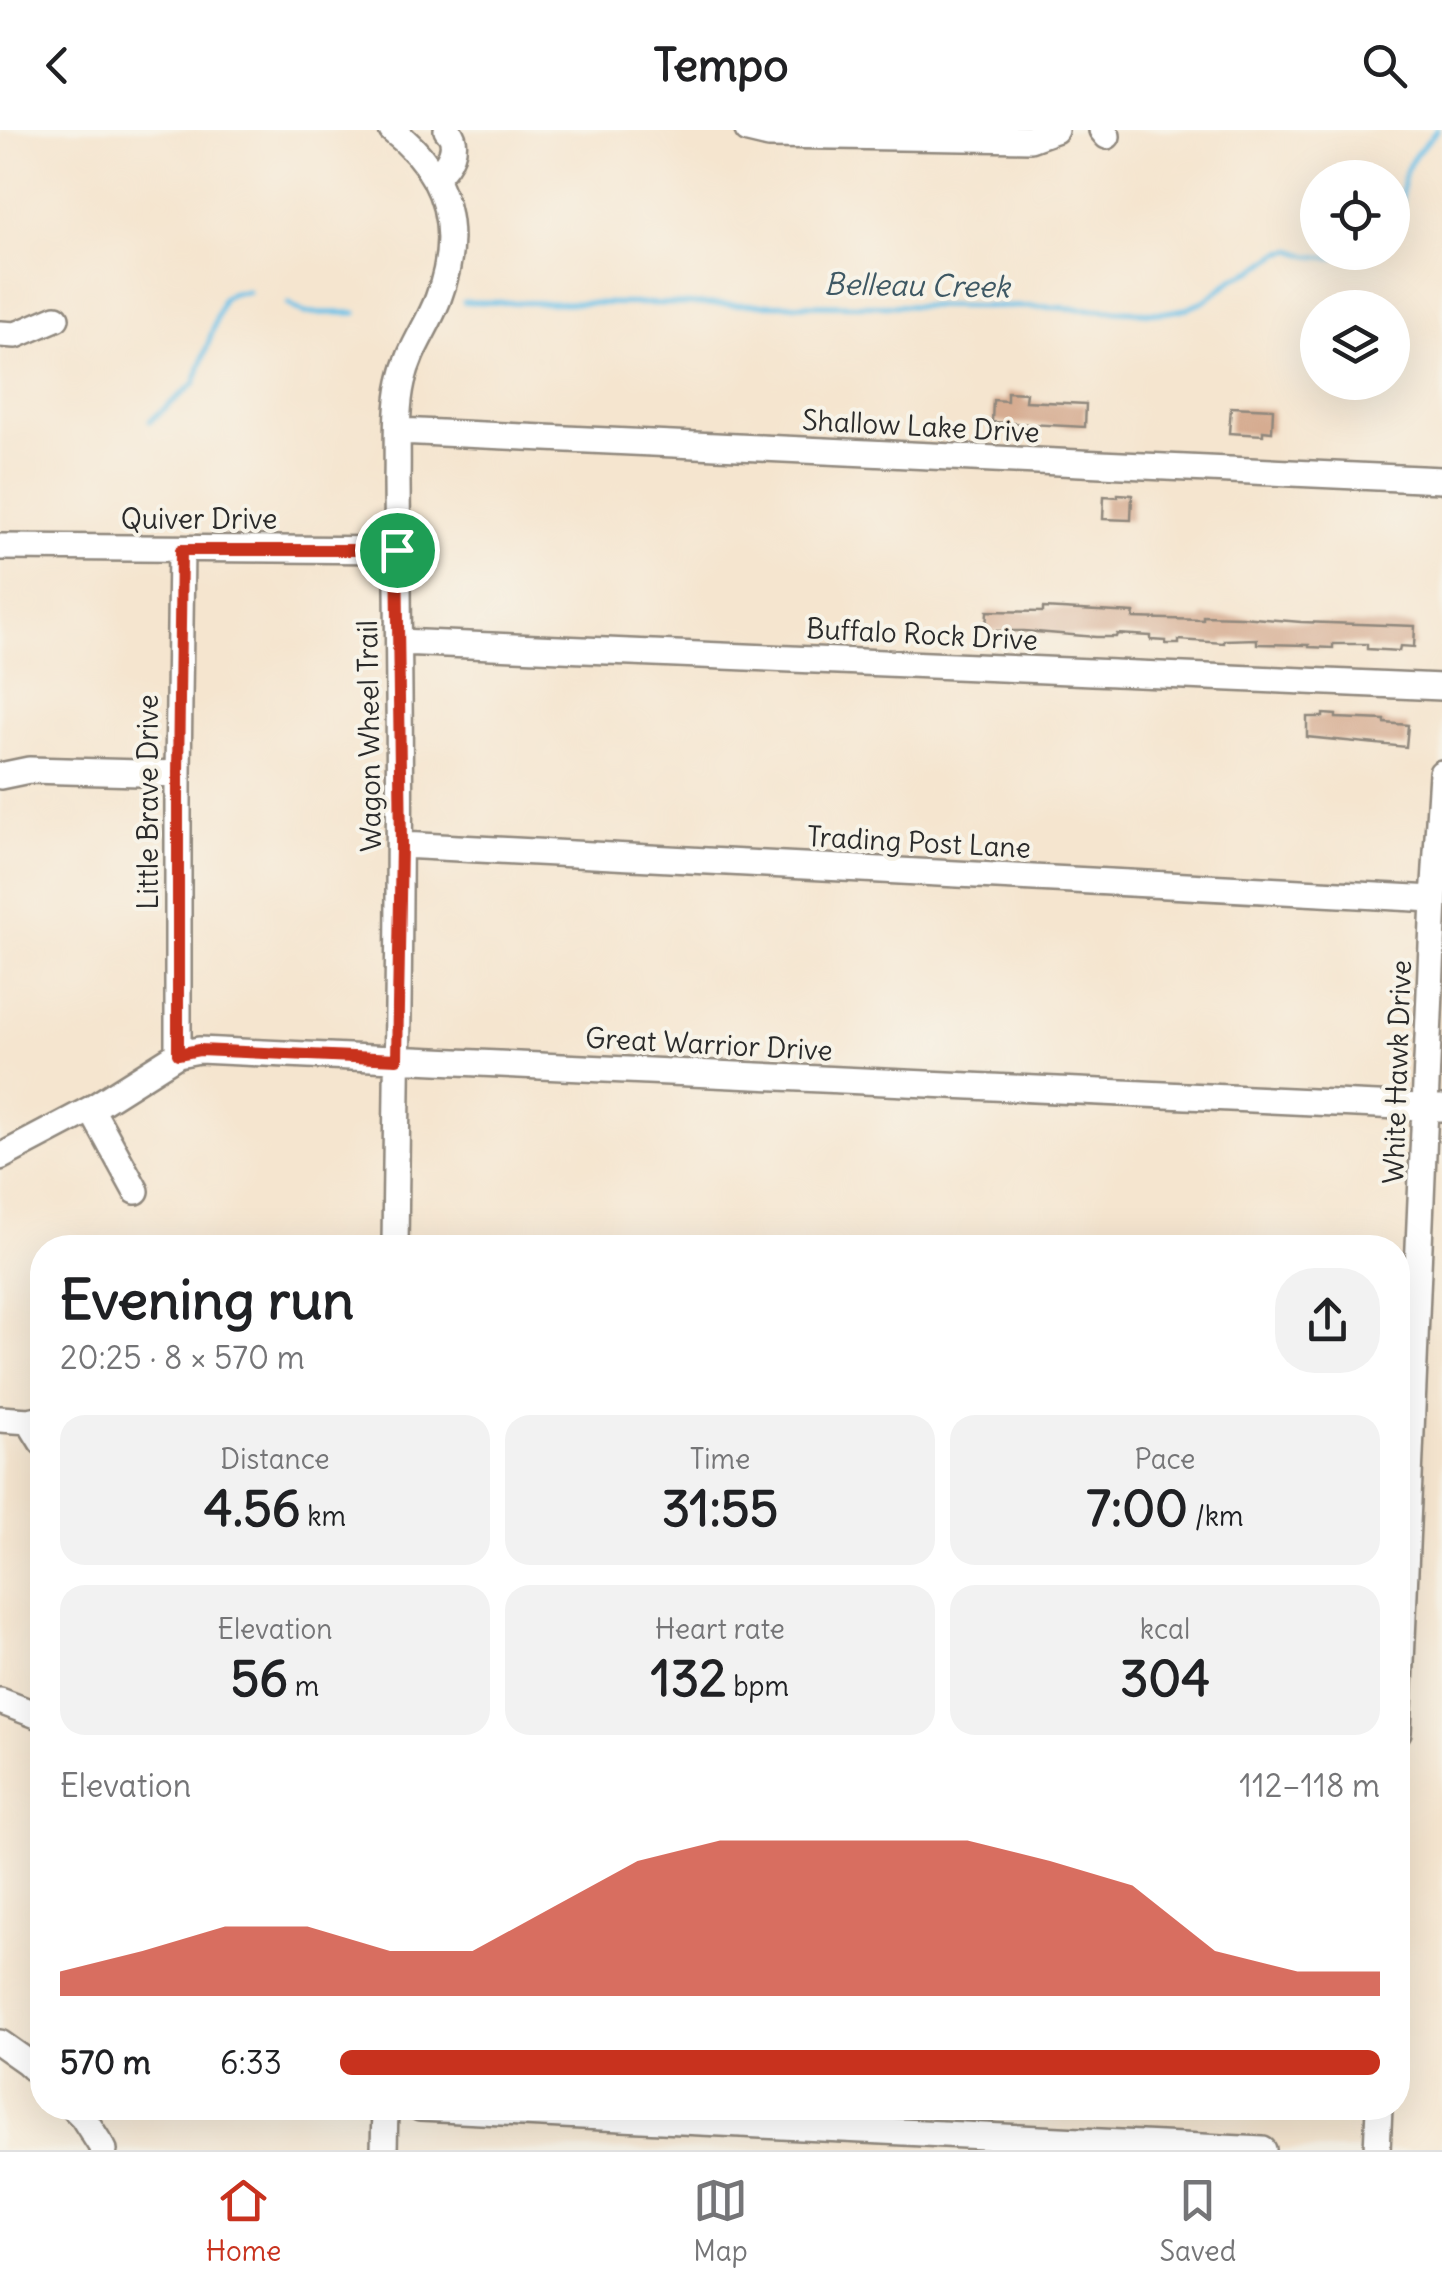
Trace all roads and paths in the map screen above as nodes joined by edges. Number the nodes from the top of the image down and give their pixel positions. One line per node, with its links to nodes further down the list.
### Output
1 (447, 130): 5 (street)
2 (748, 130): 3 (street)
3 (1055, 130)
4 (403, 133): 5 (street, Wagon Wheel Trail)
5 (436, 176): 8 (street, Wagon Wheel Trail)
6 (56, 318): 7 (street)
7 (0, 334)
8 (398, 431): 9 (street, Shallow Lake Drive); 12 (street, Wagon Wheel Trail)
9 (1442, 480)
10 (0, 547): 11 (street, Quiver Drive)
11 (181, 550): 12 (street, Quiver Drive); 16 (street, Little Brave Drive)
12 (397, 550): 13 (street, Wagon Wheel Trail)
13 (399, 642): 14 (street, Buffalo Rock Drive); 18 (street, Wagon Wheel Trail)
14 (1442, 687)
15 (1442, 773): 19 (street, White Hawk Drive)
16 (178, 774): 17 (street); 20 (street, Little Brave Drive)
17 (0, 776)
18 (401, 845): 19 (street, Trading Post Lane); 21 (street, Wagon Wheel Trail)
19 (1434, 899): 22 (street, White Hawk Drive)
20 (178, 1054): 21 (street, Great Warrior Drive); 23 (street, Great Warrior Drive)
21 (397, 1059): 22 (street, Great Warrior Drive); 26 (street, Wagon Wheel Trail)
22 (1434, 1108): 27 (street, White Hawk Drive)
23 (91, 1109): 24 (street, Great Warrior Drive); 25 (street)
24 (0, 1157)
25 (136, 1192)
26 (395, 1235)
27 (1410, 1299)
28 (0, 1419): 29 (street)
29 (30, 1425)
30 (0, 1701): 31 (street)
31 (30, 1712)
32 (0, 2044): 33 (street)
33 (30, 2065)
34 (85, 2120): 38 (street)
35 (385, 2120): 39 (street)
36 (661, 2120): 40 (street)
37 (1378, 2120): 41 (street)
38 (104, 2150)
39 (384, 2150)
40 (1263, 2150)
41 (1377, 2150)

